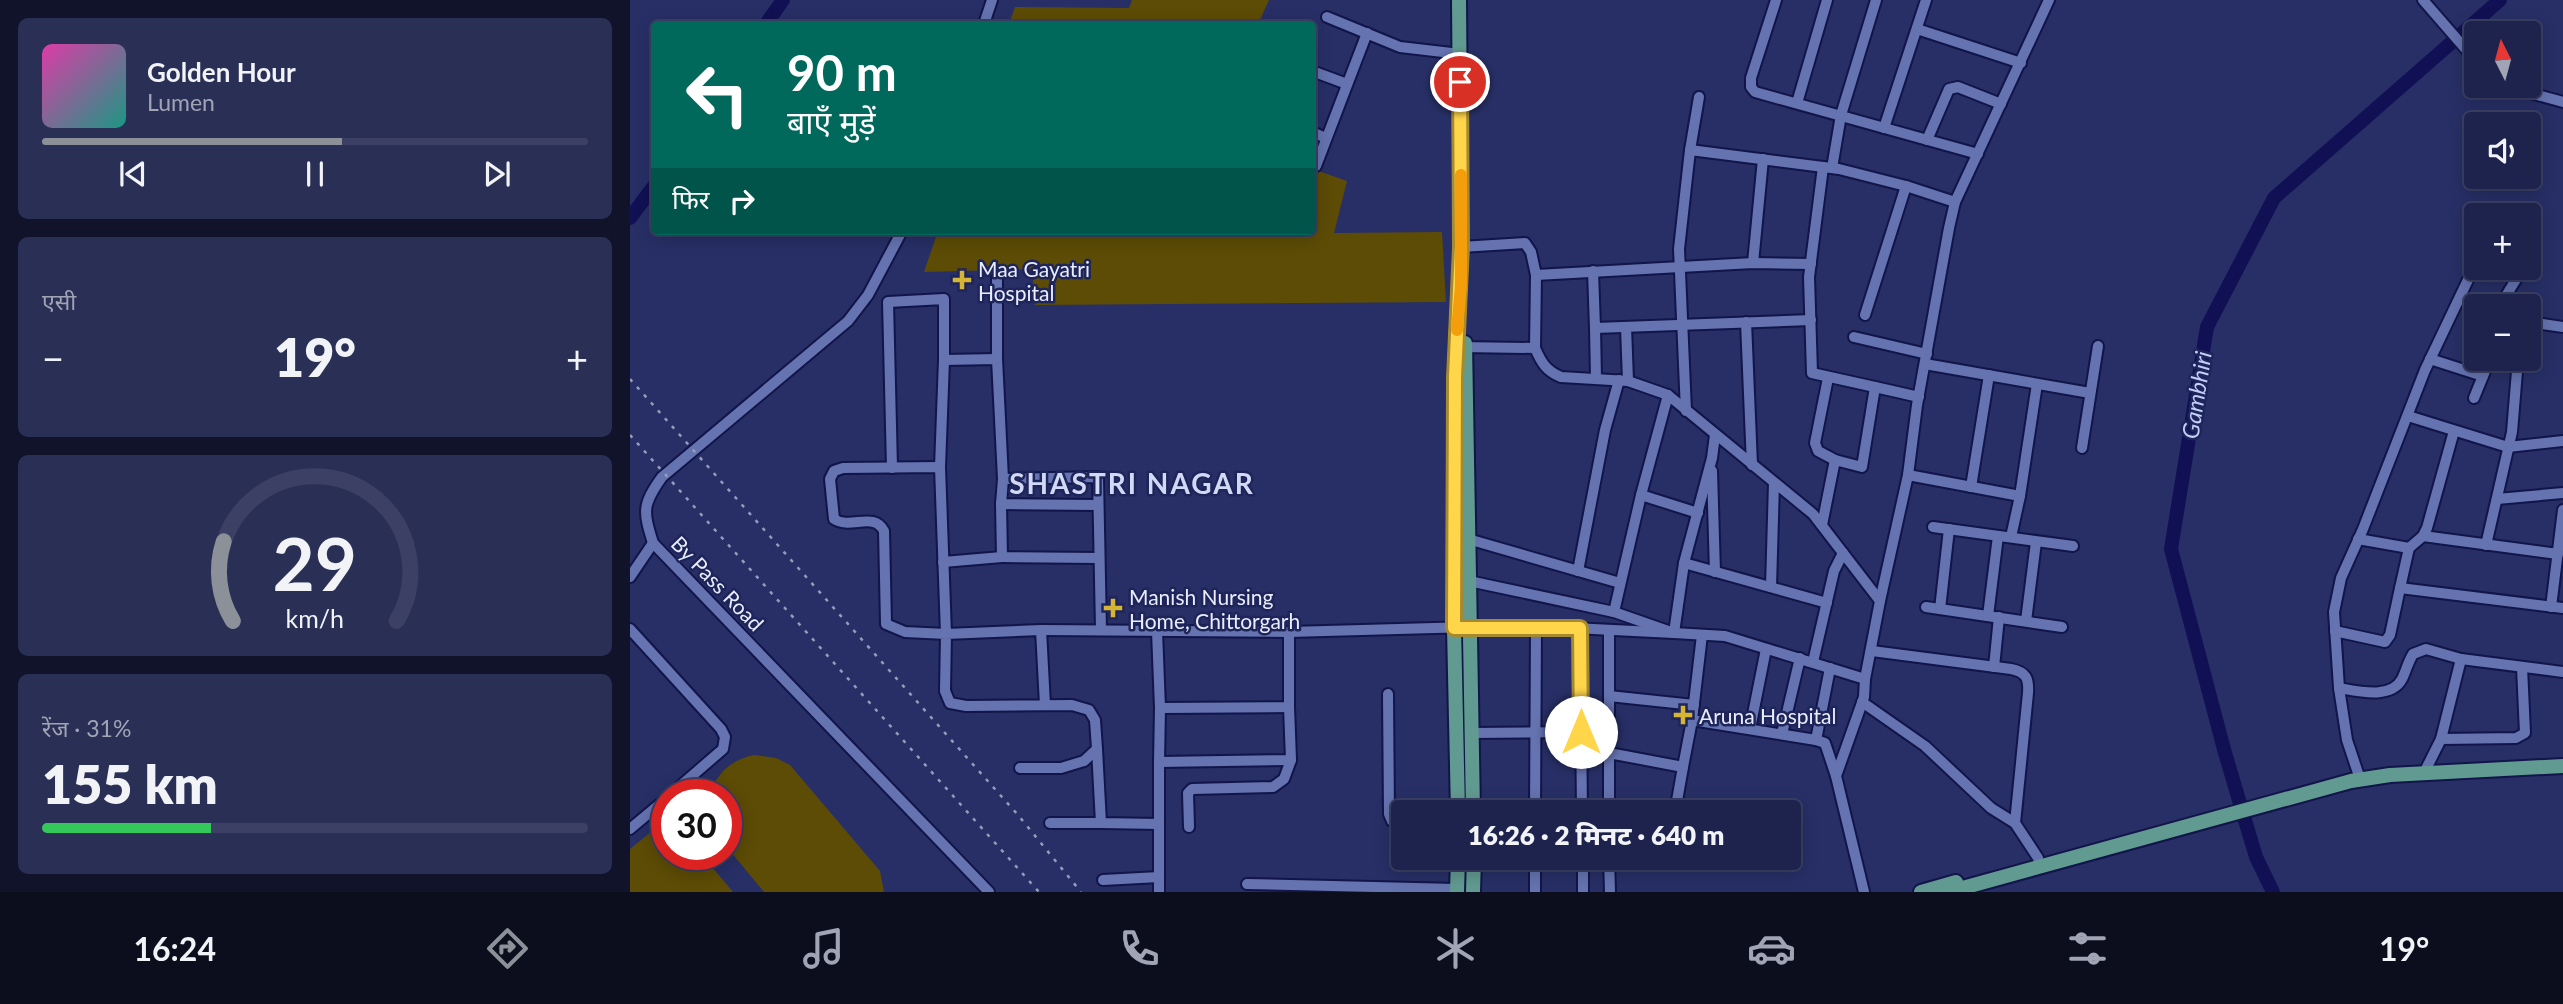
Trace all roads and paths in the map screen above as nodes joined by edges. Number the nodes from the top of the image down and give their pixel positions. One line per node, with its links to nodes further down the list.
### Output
1 (992, 0): 10 (street)
2 (1776, 0): 21 (street)
3 (1827, 0): 21 (street)
4 (1876, 0): 23 (street)
5 (1926, 0): 11 (street)
6 (2049, 0): 15 (street)
7 (1457, 1): 14 (main road)
8 (2425, 2): 13 (street)
9 (1327, 17): 12 (street)
10 (985, 21)
11 (1917, 29): 15 (street); 24 (street)
12 (1367, 33): 14 (street); 17 (street)
13 (2464, 47)
14 (1460, 54): 36 (main road)
15 (2021, 63): 22 (street)
16 (1316, 73): 17 (street)
17 (1347, 85): 26 (street)
18 (2541, 96): 20 (street)
19 (1699, 97): 28 (street)
20 (2563, 102)
21 (1797, 103): 23 (street)
22 (2001, 104): 27 (street); 29 (street)
23 (1840, 115): 24 (street); 32 (street)
24 (1884, 128): 27 (street)
25 (1316, 134): 26 (street)
26 (1326, 138): 31 (street)
27 (1927, 140): 29 (street)
28 (1690, 150): 30 (street); 39 (street)
29 (1978, 154): 34 (street)
30 (1763, 159): 32 (street); 37 (street)
31 (1316, 166)
32 (1828, 168): 33 (street); 38 (street)
33 (1906, 186): 34 (street); 46 (street)
34 (1955, 202): 59 (street)
35 (900, 235): 44 (street, By Pass Road)
36 (1461, 247): 42 (street); 56 (main road)
37 (1753, 262): 38 (street); 39 (street)
38 (1811, 264): 47 (street)
39 (1680, 267): 41 (street); 49 (street)
40 (998, 271): 58 (street)
41 (1593, 271): 42 (street); 53 (street)
42 (1536, 275): 57 (street)
43 (2468, 280): 60 (street)
44 (870, 290): 45 (street); 108 (street, By Pass Road)
45 (888, 302): 61 (street); 86 (street)
46 (1865, 315)
47 (1811, 320): 48 (street); 67 (street)
48 (1746, 322): 49 (street); 84 (street)
49 (1682, 324): 51 (street); 75 (street)
50 (2541, 324): 52 (street)
51 (1626, 327): 53 (street); 68 (street)
52 (2563, 327)
53 (1595, 328): 66 (street)
54 (1854, 337): 59 (street)
55 (2098, 346): 71 (street)
56 (1461, 347): 57 (street); 106 (main road); 135 (main road)
57 (1535, 348): 66 (street)
58 (998, 359): 61 (street); 88 (street)
59 (1926, 359): 64 (street); 73 (street)
60 (2430, 359): 65 (street); 76 (street)
61 (944, 360): 85 (street)
62 (2485, 371): 65 (street)
63 (2517, 371): 80 (street)
64 (1989, 376): 69 (street); 90 (street)
65 (2483, 376): 74 (street)
66 (1596, 378): 68 (street)
67 (1828, 378): 70 (street); 83 (street)
68 (1624, 380): 72 (street); 118 (street)
69 (2037, 384): 71 (street); 93 (street)
70 (1875, 387): 73 (street); 83 (street)
71 (2090, 393): 81 (street)
72 (1668, 395): 75 (street); 92 (street)
73 (1919, 397): 87 (street)
74 (2474, 398)
75 (1686, 411): 78 (street)
76 (2408, 416): 77 (street); 105 (street)
77 (2454, 431): 80 (street); 103 (street)
78 (1715, 435): 82 (street); 84 (street)
79 (2563, 441): 80 (street)
80 (2508, 447): 94 (street)
81 (2082, 448)
82 (1712, 458): 98 (street); 119 (street)
83 (1835, 460): 99 (street)
84 (1752, 465): 89 (street)
85 (940, 467): 86 (street); 116 (street)
86 (892, 468): 146 (street)
87 (1908, 475): 90 (street); 125 (street)
88 (1003, 479): 95 (street); 96 (street)
89 (1774, 483): 99 (street); 123 (street)
90 (1971, 487): 93 (street)
91 (2563, 493): 94 (street)
92 (1642, 495): 98 (street); 122 (street)
93 (2020, 496): 104 (street)
94 (2497, 499): 109 (street)
95 (1002, 504): 96 (street); 114 (street)
96 (1098, 505): 115 (street)
97 (2563, 510): 113 (street)
98 (1698, 513): 117 (street)
99 (1822, 525): 112 (street)
100 (1934, 527): 101 (street)
101 (1949, 529): 102 (street); 129 (street)
102 (1998, 536): 104 (street); 131 (street)
103 (2423, 536): 109 (street); 111 (street)
104 (2011, 537): 107 (street)
105 (2358, 539): 111 (street); 143 (street)
106 (1468, 540): 118 (street); 121 (main road)
107 (2036, 542): 110 (street); 132 (street)
108 (653, 543): 120 (street); 211 (street, By Pass Road)
109 (2486, 545): 113 (street)
110 (2073, 546)
111 (2409, 548): 124 (street)
112 (1843, 553): 125 (street); 126 (street)
113 (2558, 554): 128 (street)
114 (1002, 557): 115 (street); 116 (street)
115 (1099, 558): 141 (street)
116 (943, 562): 146 (street)
117 (1684, 563): 119 (street); 145 (street)
118 (1578, 571): 122 (street)
119 (1715, 572): 123 (street)
120 (630, 577)
121 (1469, 581): 130 (street); 133 (main road)
122 (1620, 583): 130 (street)
123 (1771, 587): 126 (street)
124 (2400, 588): 128 (street); 143 (street)
125 (1880, 601): 149 (street)
126 (1827, 603): 152 (street)
127 (1926, 607): 129 (street)
128 (2557, 608)
129 (1940, 609): 131 (street)
130 (1614, 612): 145 (street)
131 (1994, 617): 132 (street); 153 (street)
132 (2026, 621): 134 (street)
133 (1471, 627): 135 (street); 136 (street); 168 (main road)
134 (2062, 627)
135 (1454, 628): 144 (street); 186 (main road)
136 (1536, 628): 137 (street); 169 (street)
137 (1580, 628): 140 (street); 171 (street)
138 (630, 629): 185 (street)
139 (1041, 630): 141 (street); 146 (street); 162 (street)
140 (1609, 630): 145 (street); 160 (street)
141 (1101, 631): 142 (street)
142 (1157, 631): 144 (street); 165 (street)
143 (2335, 631): 158 (street)
144 (1289, 632): 164 (street)
145 (1674, 633): 147 (street)
146 (946, 634): 162 (street)
147 (1702, 635): 148 (street); 163 (street)
148 (1766, 649): 150 (street); 167 (street)
149 (1872, 651): 153 (street); 157 (street)
150 (1800, 658): 152 (street); 170 (street)
151 (2461, 659): 154 (street); 158 (street); 172 (street)
152 (1813, 662): 155 (street)
153 (1994, 667): 196 (street)
154 (2522, 667): 156 (street); 172 (street)
155 (1830, 668): 157 (street); 173 (street)
156 (2563, 672)
157 (1865, 679): 161 (street)
158 (2339, 688): 181 (street)
159 (1388, 694): 193 (street)
160 (1609, 696): 163 (street); 175 (street)
161 (1862, 702): 184 (street); 196 (street)
162 (1045, 705): 174 (street)
163 (1694, 705): 166 (street)
164 (1289, 707): 165 (street); 176 (street)
165 (1160, 708): 177 (street)
166 (1692, 720): 167 (street); 179 (street)
167 (1750, 729): 170 (street)
168 (1471, 733): 169 (street); 187 (main road)
169 (1536, 733): 171 (street); 188 (street)
170 (1782, 734): 173 (street)
171 (1582, 738): 175 (street); 189 (street)
172 (2441, 738): 182 (street)
173 (1816, 740): 184 (street)
174 (1097, 749): 180 (street); 195 (street)
175 (1609, 749): 179 (street); 190 (street)
176 (1291, 760): 177 (street); 198 (street)
177 (1159, 762): 197 (street)
178 (2563, 766): 182 (main road)
179 (1683, 767): 191 (street)
180 (1020, 768)
181 (2358, 773): 183 (main road); 200 (main road)
182 (2424, 773): 183 (main road)
183 (2389, 775): 200 (main road)
184 (1836, 776): 217 (street)
185 (689, 779)
186 (1458, 800)
187 (1472, 800)
188 (1535, 800)
189 (1582, 800)
190 (1609, 800)
191 (1677, 800)
192 (651, 811): 199 (street)
193 (1391, 819)
194 (1050, 823): 195 (street)
195 (1101, 823): 197 (street)
196 (2015, 823): 201 (street)
197 (1159, 824): 207 (street)
198 (1189, 827)
199 (630, 829)
200 (2057, 857): 201 (main road); 219 (main road)
201 (2038, 858): 218 (main road)
202 (1458, 870): 210 (main road)
203 (1474, 870): 213 (main road)
204 (1535, 870): 214 (street)
205 (1583, 870): 215 (street)
206 (1609, 870): 216 (street)
207 (1159, 877): 208 (street); 212 (street)
208 (1103, 880)
209 (1247, 884): 210 (street)
210 (1457, 890)
211 (989, 892)
212 (1159, 892)
213 (1474, 892)
214 (1535, 892)
215 (1583, 892)
216 (1610, 892)
217 (1864, 892)
218 (1921, 892)
219 (1948, 892)

